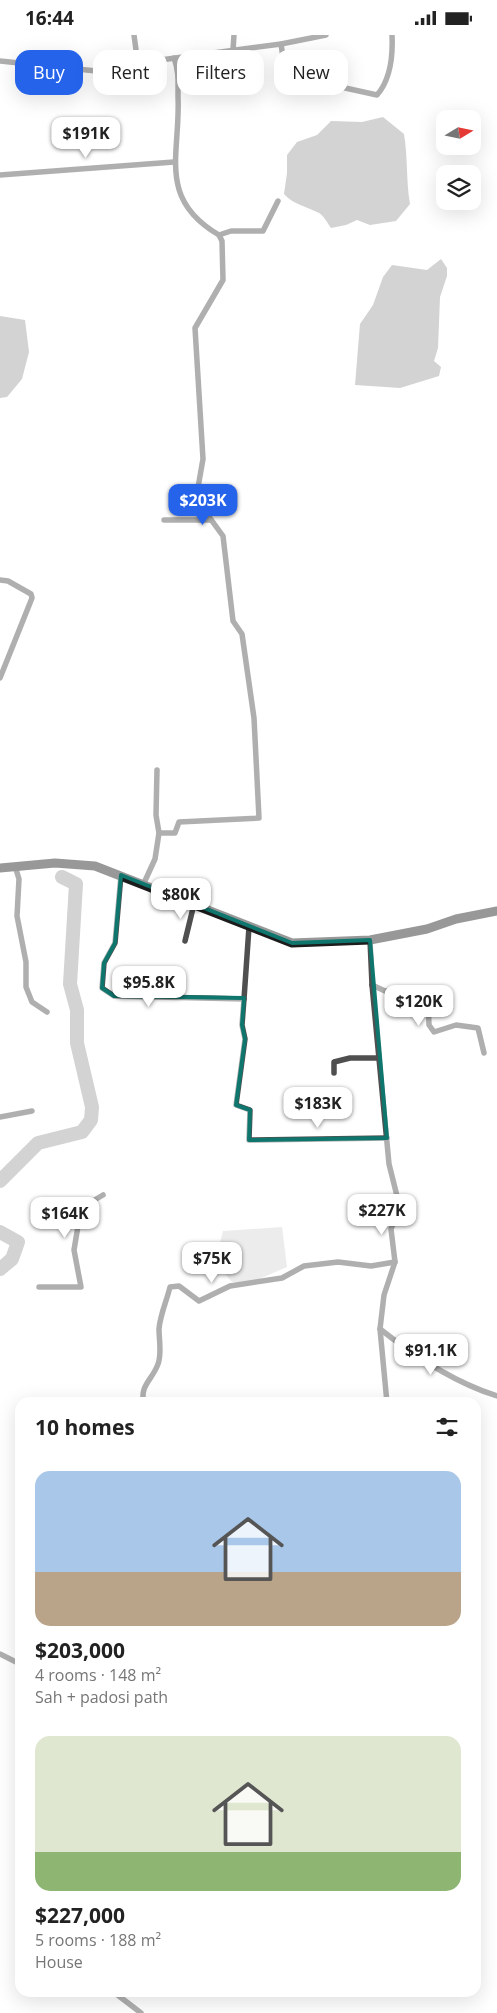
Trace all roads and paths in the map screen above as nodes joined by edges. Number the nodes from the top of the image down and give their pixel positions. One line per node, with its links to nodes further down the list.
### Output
1 (134, 35): 6 (street)
2 (234, 35): 7 (street)
3 (326, 35): 5 (street)
4 (392, 35): 5 (street)
5 (281, 44): 7 (street)
6 (136, 50)
7 (233, 50)
8 (174, 58): 9 (street); 10 (street); 13 (street)
9 (177, 58)
10 (167, 59)
11 (0, 61): 12 (street)
12 (93, 71)
13 (174, 162): 14 (street); 16 (street)
14 (0, 175)
15 (278, 201): 16 (street)
16 (220, 235): 18 (street)
17 (164, 520): 18 (street)
18 (211, 520): 22 (street)
19 (0, 580): 20 (street)
20 (0, 678)
21 (157, 770): 22 (street)
22 (159, 833): 26 (street)
23 (15, 866): 24 (main road); 25 (main road); 34 (street)
24 (0, 868)
25 (121, 875): 26 (main road); 33 (street)
26 (144, 883): 27 (main road)
27 (194, 904): 29 (main road); 31 (street)
28 (497, 911): 30 (main road)
29 (249, 927): 30 (main road); 33 (street)
30 (370, 940): 32 (street)
31 (185, 941)
32 (372, 985): 35 (street); 36 (street)
33 (244, 999): 40 (street)
34 (47, 1012)
35 (484, 1053)
36 (379, 1058): 37 (street); 40 (street)
37 (334, 1073)
38 (32, 1111): 39 (street)
39 (0, 1117)
40 (387, 1138): 42 (street)
41 (103, 1195): 43 (street)
42 (395, 1262): 44 (street); 46 (street)
43 (39, 1287)
44 (380, 1329): 45 (street); 47 (street)
45 (497, 1396)
46 (142, 1397)
47 (386, 1397)
48 (0, 1654): 49 (street)
49 (15, 1662)
50 (120, 1997): 51 (street)
51 (141, 2013)

